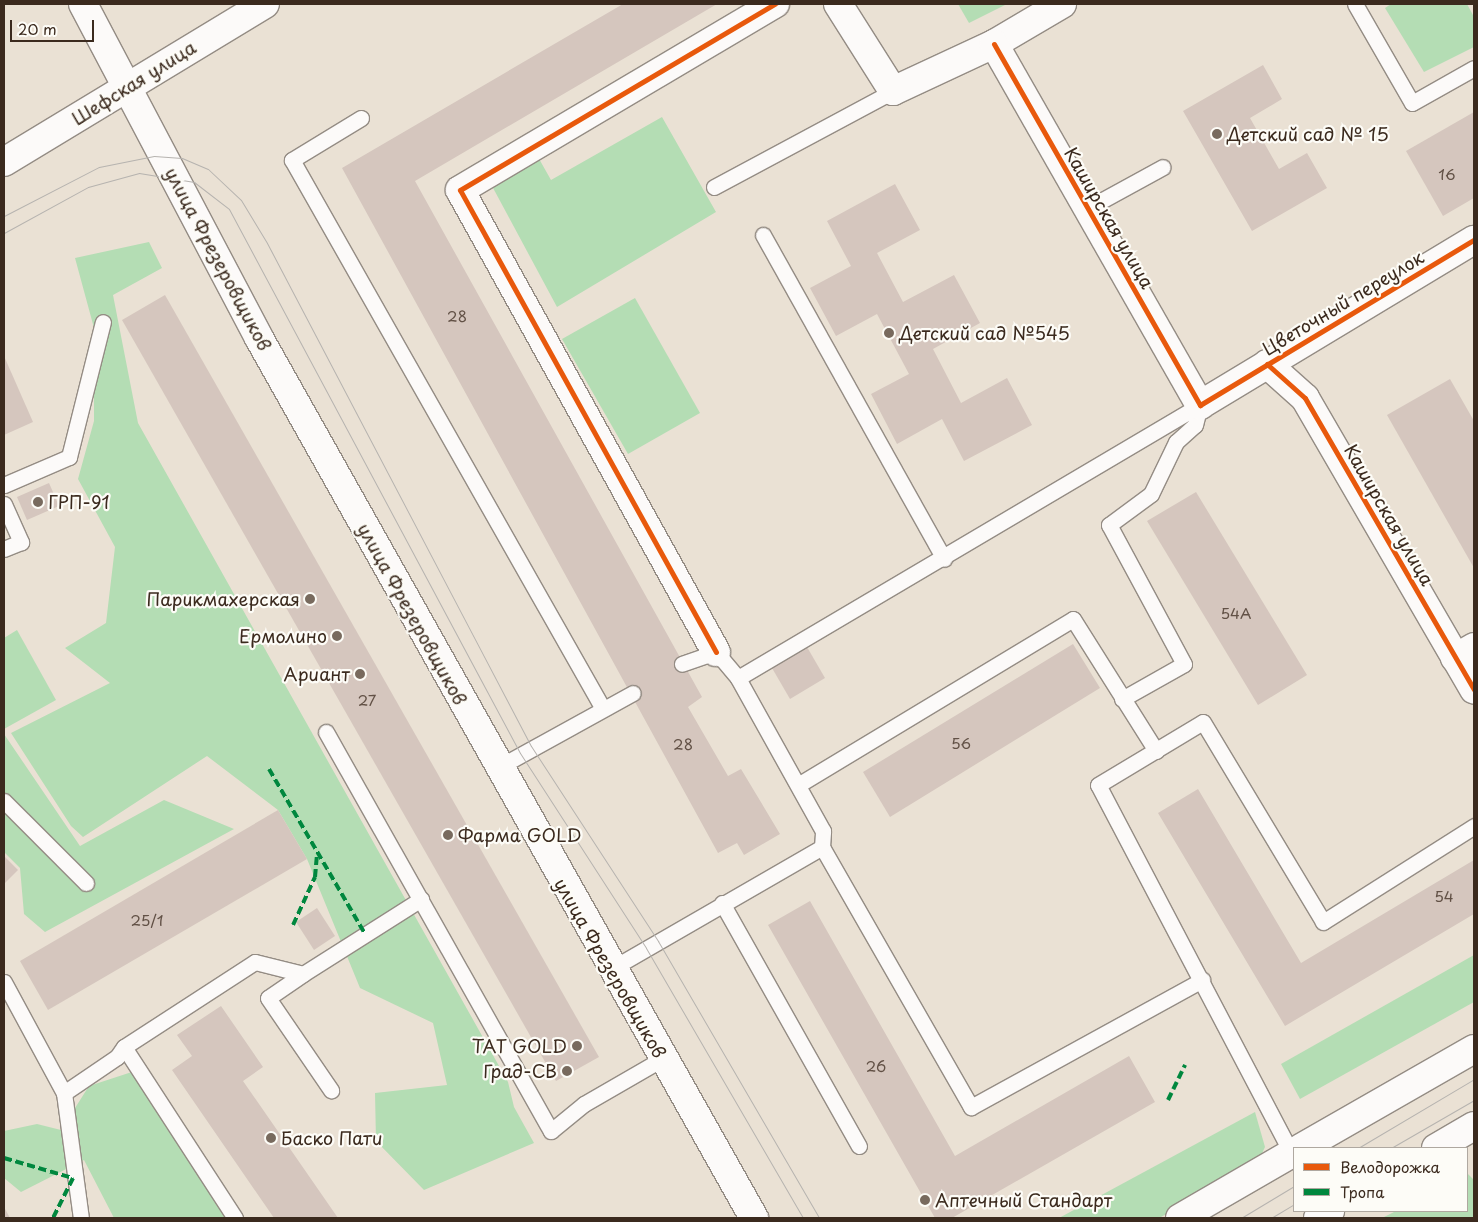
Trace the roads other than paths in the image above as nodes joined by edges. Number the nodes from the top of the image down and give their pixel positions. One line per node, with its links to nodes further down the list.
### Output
1 (83, 4): 9 (street, улица Фрезеровщиков)
2 (265, 4): 9 (street, Шефская улица)
3 (774, 4): 25 (street)
4 (838, 4): 10 (street)
5 (1062, 4): 7 (street)
6 (1354, 4): 8 (lane)
7 (994, 44): 10 (street); 15 (street, Каширская улица)
8 (1474, 68)
9 (128, 88): 12 (street, Шефская улица); 35 (street, улица Фрезеровщиков)
10 (893, 91): 14 (lane)
11 (361, 118): 32 (lane)
12 (4, 162)
13 (1163, 167): 15 (lane)
14 (714, 186)
15 (1088, 208): 20 (street, Каширская улица)
16 (763, 235): 24 (lane)
17 (1474, 240): 19 (street, Цветочный переулок)
18 (103, 322): 21 (lane)
19 (1267, 364): 20 (street, Цветочный переулок); 26 (street, Каширская улица)
20 (1200, 405): 24 (lane); 31 (lane)
21 (4, 485)
22 (4, 504): 23 (lane)
23 (4, 549)
24 (944, 560): 28 (lane)
25 (716, 652): 27 (lane); 28 (lane)
26 (1464, 653): 29 (street, Каширская улица)
27 (682, 664)
28 (738, 678): 36 (lane)
29 (1474, 690)
30 (633, 693): 32 (lane)
31 (1122, 699): 34 (lane); 36 (lane)
32 (602, 707): 35 (lane)
33 (326, 732): 41 (lane)
34 (1156, 751): 38 (lane); 45 (lane)
35 (497, 768): 43 (street, улица Фрезеровщиков)
36 (798, 785): 39 (lane)
37 (4, 801): 40 (lane)
38 (1474, 826)
39 (822, 847): 42 (lane); 45 (lane)
40 (86, 883)
41 (421, 899): 44 (lane); 49 (lane)
42 (722, 904): 43 (lane); 53 (lane)
43 (610, 969): 49 (street, улица Фрезеровщиков)
44 (303, 974): 47 (lane); 50 (lane)
45 (1202, 980): 54 (lane)
46 (4, 982): 51 (lane)
47 (124, 1047): 51 (lane); 60 (lane)
48 (1474, 1049): 55 (street)
49 (662, 1059): 61 (street, улица Фрезеровщиков)
50 (330, 1090)
51 (64, 1092): 59 (lane)
52 (1474, 1126): 56 (street)
53 (859, 1146)
54 (1293, 1147)
55 (1306, 1147)
56 (1438, 1147)
57 (1293, 1155): 62 (street)
58 (1328, 1212): 63 (street)
59 (82, 1218)
60 (235, 1218)
61 (754, 1218)
62 (1180, 1218)
63 (1316, 1218)

